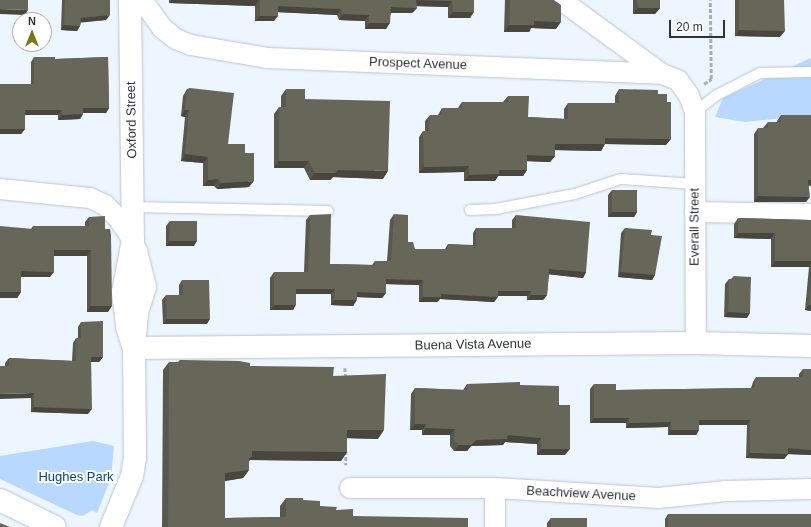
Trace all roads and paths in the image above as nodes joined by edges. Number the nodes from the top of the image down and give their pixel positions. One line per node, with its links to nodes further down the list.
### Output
1 (130, 0): 11 (street, Oxford Street)
2 (142, 0): 6 (street, Prospect Avenue)
3 (561, 0): 6 (street)
4 (710, 0): 7 (path)
5 (811, 72): 8 (lane)
6 (662, 74): 8 (street, Prospect Avenue)
7 (711, 79)
8 (694, 112): 9 (street, Everall Street)
9 (695, 184): 12 (lane); 14 (street, Everall Street)
10 (0, 189): 16 (street)
11 (133, 207): 13 (lane); 16 (street, Oxford Street)
12 (470, 210)
13 (328, 211)
14 (695, 212): 15 (street); 17 (street, Everall Street)
15 (811, 214)
16 (133, 240): 19 (street, Oxford Street)
17 (696, 342): 18 (street, Buena Vista Avenue); 19 (street, Buena Vista Avenue)
18 (811, 346)
19 (134, 348): 29 (street, Oxford Street)
20 (346, 368): 21 (path)
21 (346, 384)
22 (346, 443): 23 (path)
23 (346, 465)
24 (350, 488): 25 (street, Beachview Avenue)
25 (495, 488): 26 (street, Beachview Avenue); 30 (street)
26 (811, 489)
27 (0, 500): 28 (street)
28 (55, 527)
29 (111, 527)
30 (495, 527)

